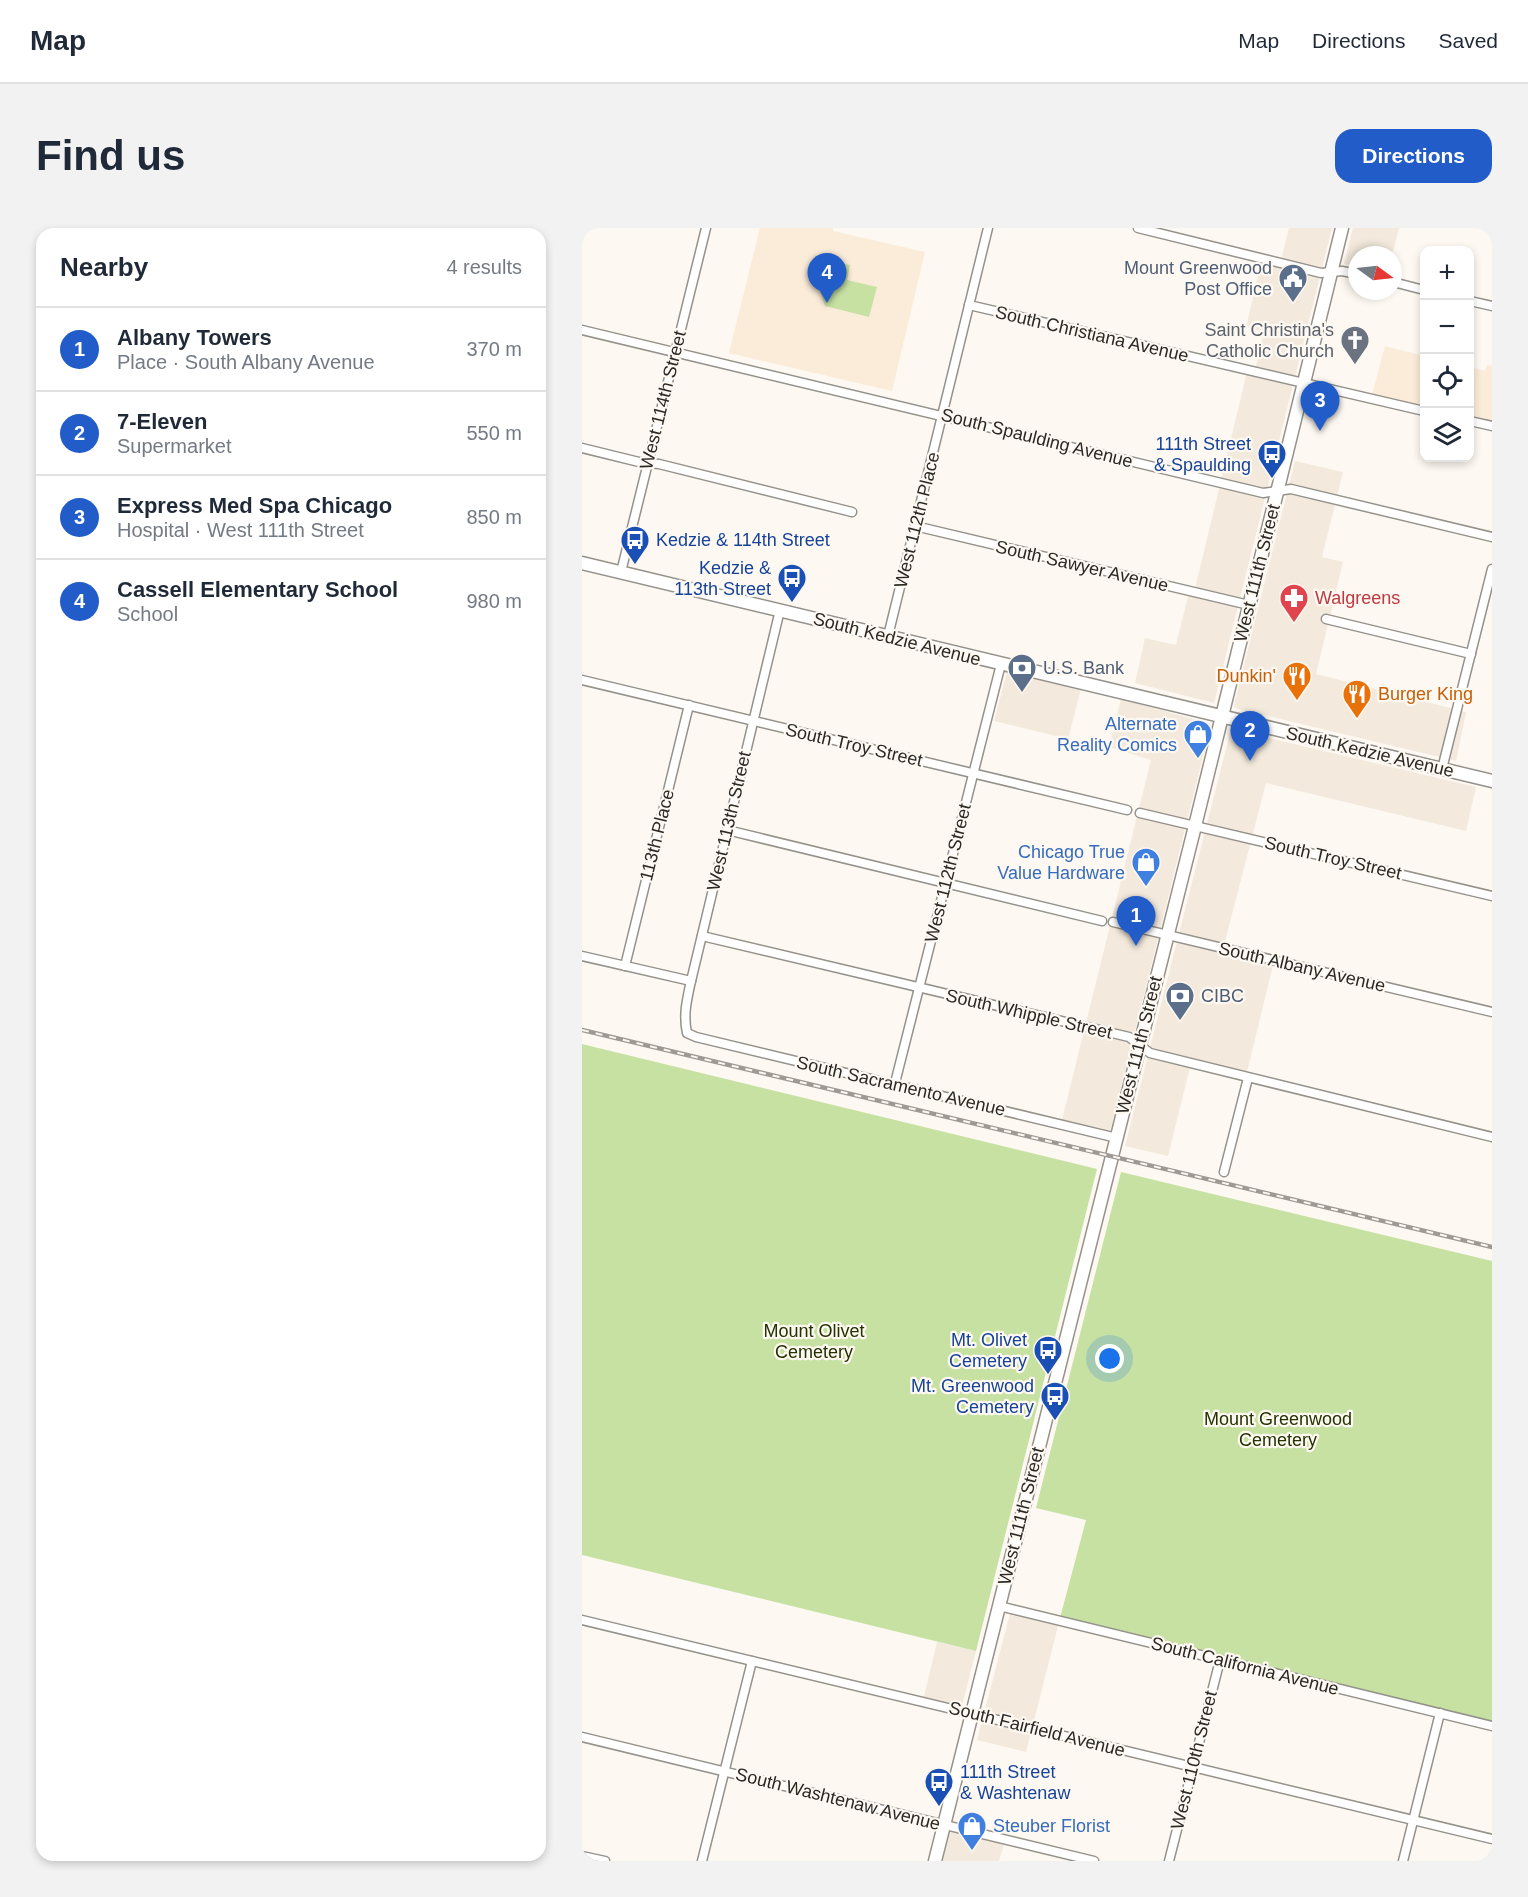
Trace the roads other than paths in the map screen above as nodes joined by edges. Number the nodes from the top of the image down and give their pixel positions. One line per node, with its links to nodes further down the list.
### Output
1 (705, 228): 13 (street, West 114th Street)
2 (988, 228): 10 (street, West 112th Place)
3 (1137, 228): 5 (street)
4 (1342, 228): 5 (main road, West 111th Street)
5 (1331, 272): 6 (street); 14 (main road, West 111th Street)
6 (1348, 272)
7 (1402, 284): 8 (street)
8 (1420, 289)
9 (1474, 301): 11 (street)
10 (969, 305): 14 (street, South Christiana Avenue); 16 (street, West 112th Place)
11 (1492, 306)
12 (582, 330): 13 (street, South Spaulding Avenue)
13 (675, 352): 16 (street, South Spaulding Avenue); 20 (street, West 114th Street)
14 (1304, 383): 15 (street, South Christiana Avenue); 21 (main road, West 111th Street)
15 (1420, 410)
16 (942, 415): 21 (street, South Spaulding Avenue); 23 (street, West 112th Place)
17 (1474, 422): 18 (street)
18 (1492, 426)
19 (582, 448): 20 (street)
20 (648, 463): 22 (street); 27 (street, West 114th Street)
21 (1277, 492): 24 (street, South Spaulding Avenue); 28 (main road, West 111th Street)
22 (852, 512)
23 (915, 526): 28 (street, South Sawyer Avenue); 31 (street, West 112th Place)
24 (1492, 537)
25 (582, 563): 27 (main road, South Kedzie Avenue)
26 (1492, 569): 32 (street)
27 (621, 572): 29 (main road, South Kedzie Avenue)
28 (1249, 605): 36 (main road, West 111th Street)
29 (780, 610): 31 (main road, South Kedzie Avenue); 37 (street, West 113th Street)
30 (1326, 619): 32 (street)
31 (888, 636): 33 (main road, South Kedzie Avenue)
32 (1471, 654): 38 (street)
33 (1001, 664): 36 (main road, South Kedzie Avenue); 39 (street, West 112th Street)
34 (582, 680): 35 (street, South Troy Street)
35 (689, 705): 37 (street, South Troy Street); 52 (street, 113th Place)
36 (1222, 717): 38 (main road, South Kedzie Avenue); 43 (main road, West 111th Street)
37 (753, 721): 39 (street, South Troy Street); 44 (street, West 113th Street)
38 (1442, 769): 40 (main road, South Kedzie Avenue)
39 (974, 773): 41 (street, South Troy Street); 45 (street, West 112th Street)
40 (1492, 781)
41 (1127, 810)
42 (1140, 813): 43 (street, South Troy Street)
43 (1195, 826): 46 (street, South Troy Street); 49 (main road, West 111th Street)
44 (727, 830): 45 (street); 50 (street, West 113th Street)
45 (946, 882): 47 (street); 54 (street, West 112th Street)
46 (1492, 896)
47 (1102, 921)
48 (1113, 922): 49 (street, South Albany Avenue)
49 (1167, 935): 55 (street, South Albany Avenue); 57 (main road, West 111th Street)
50 (702, 936): 53 (street, West 113th Street); 54 (street, South Whipple Street)
51 (582, 956): 52 (street)
52 (625, 966): 53 (street)
53 (691, 981): 56 (street, West 113th Street)
54 (919, 988): 57 (street, South Whipple Street); 59 (street, West 112th Street)
55 (1492, 1012)
56 (687, 1033): 59 (street, South Sacramento Avenue)
57 (1139, 1045): 58 (street, South Whipple Street); 61 (main road, West 111th Street)
58 (1248, 1078): 60 (street, South Whipple Street); 62 (street)
59 (895, 1083): 61 (street, South Sacramento Avenue)
60 (1492, 1137)
61 (1117, 1138): 63 (main road, West 111th Street)
62 (1224, 1172)
63 (999, 1606): 65 (street, South California Avenue); 67 (main road, West 111th Street)
64 (582, 1620): 66 (street, South Fairfield Avenue)
65 (1220, 1660): 68 (street, South California Avenue); 71 (street, West 110th Street)
66 (752, 1661): 67 (street, South Fairfield Avenue); 72 (street)
67 (972, 1713): 71 (street, South Fairfield Avenue); 74 (main road, West 111th Street)
68 (1440, 1713): 69 (street, South California Avenue); 73 (street)
69 (1492, 1726)
70 (582, 1737): 72 (street, South Washtenaw Avenue)
71 (1193, 1767): 73 (street, South Fairfield Avenue); 81 (street, West 110th Street)
72 (724, 1772): 74 (street, South Washtenaw Avenue); 78 (street)
73 (1413, 1820): 75 (street, South Fairfield Avenue); 82 (street)
74 (944, 1825): 79 (main road, West 111th Street); 80 (street, South Washtenaw Avenue)
75 (1492, 1839)
76 (582, 1856): 77 (street)
77 (605, 1861)
78 (702, 1861)
79 (935, 1861)
80 (1094, 1861)
81 (1169, 1861)
82 (1403, 1861)

